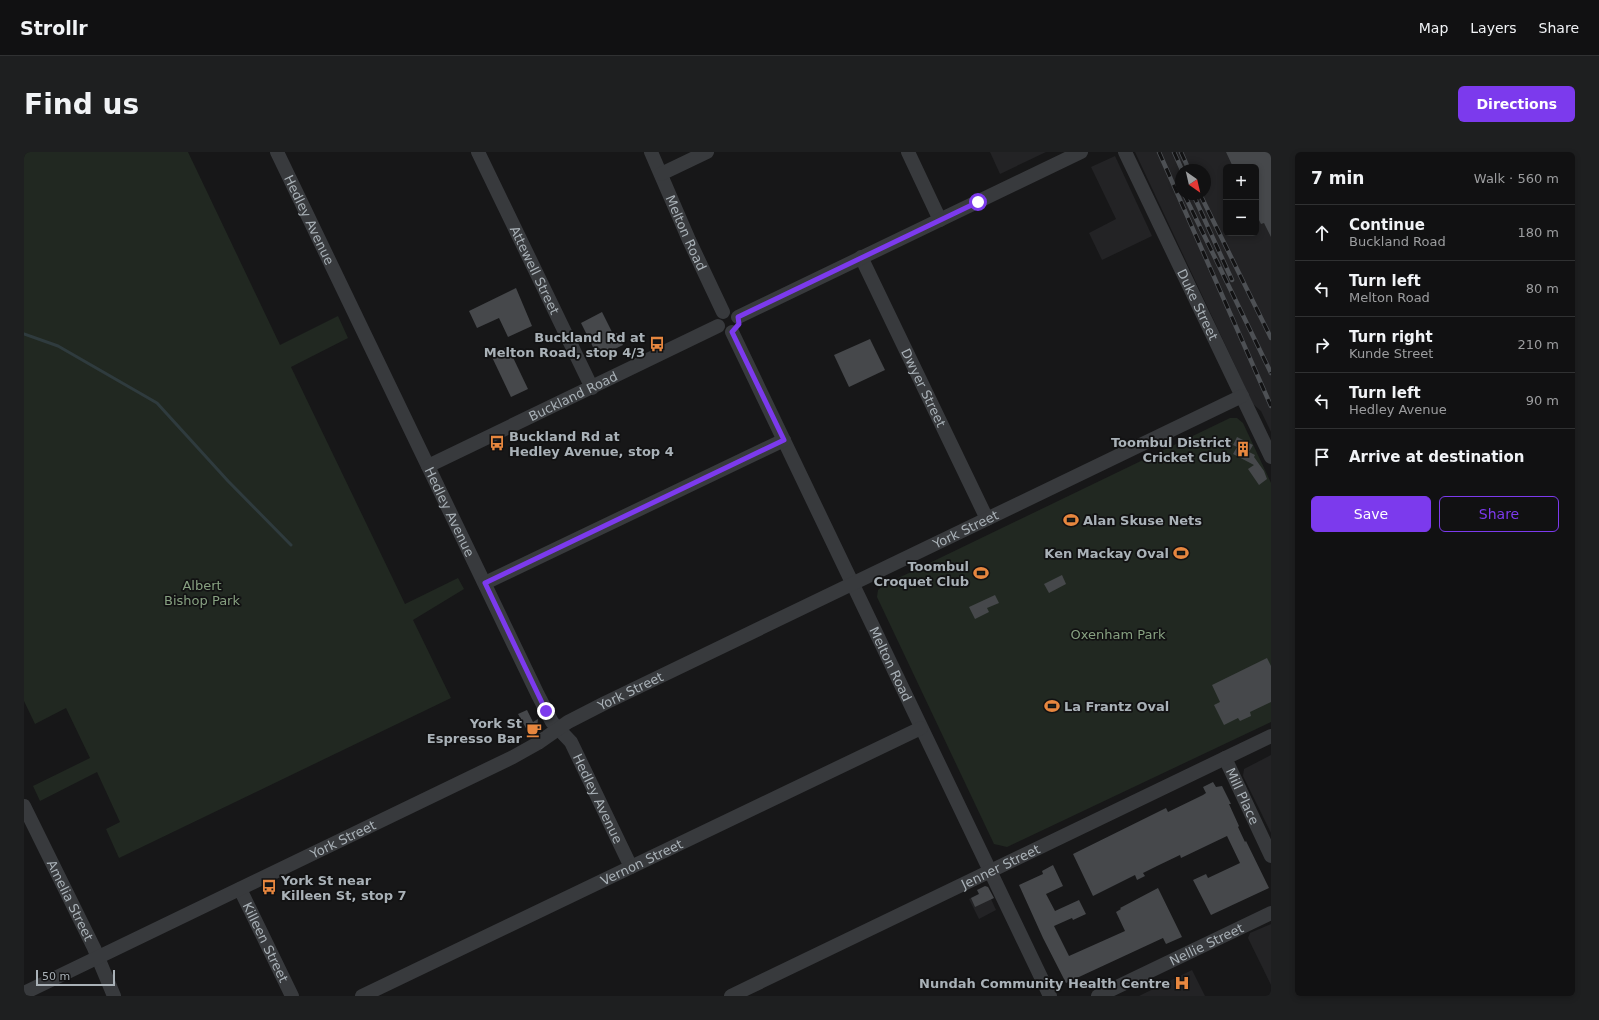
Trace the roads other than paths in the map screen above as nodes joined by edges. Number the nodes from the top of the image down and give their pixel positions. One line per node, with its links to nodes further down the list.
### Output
1 (277, 152): 19 (street, Hedley Avenue)
2 (478, 152): 15 (street, Attewell Street)
3 (651, 152): 8 (street, Melton Road)
4 (707, 152): 8 (street)
5 (908, 152): 9 (street)
6 (1124, 152): 16 (street, Duke Street)
7 (1077, 153): 9 (street)
8 (661, 174): 11 (street, Melton Road)
9 (940, 220): 10 (street)
10 (861, 257): 12 (street); 20 (street, Dwyer Street)
11 (723, 312): 12 (street); 13 (street)
12 (738, 317): 14 (street)
13 (718, 326): 14 (street); 15 (street, Buckland Road)
14 (732, 332): 17 (street, Melton Road)
15 (592, 388): 19 (street, Buckland Road)
16 (1242, 396): 18 (street, Duke Street); 20 (street, York Street)
17 (784, 440): 21 (street); 22 (street, Melton Road)
18 (1271, 457)
19 (428, 466): 21 (street, Hedley Avenue)
20 (987, 519): 22 (street, York Street)
21 (485, 583): 24 (street, Hedley Avenue)
22 (852, 583): 23 (street, Melton Road); 24 (street, York Street)
23 (921, 728): 29 (street, Vernon Street); 30 (street, Melton Road)
24 (558, 729): 29 (street, Hedley Avenue); 31 (street, York Street)
25 (1271, 736): 26 (street, Jenner Street)
26 (1225, 758): 28 (street, Mill Place); 30 (street, Jenner Street)
27 (25, 811): 33 (street, Amelia Street)
28 (1271, 856)
29 (631, 867): 37 (street, Vernon Street)
30 (990, 871): 38 (street, Jenner Street); 39 (street, Melton Road)
31 (240, 889): 33 (street, York Street); 36 (street, Killeen Street)
32 (1271, 913): 40 (street, Nellie Street)
33 (97, 958): 34 (street, York Street); 35 (street, Amelia Street)
34 (24, 993)
35 (114, 996)
36 (292, 996)
37 (362, 996)
38 (731, 996)
39 (1050, 996)
40 (1098, 996)

